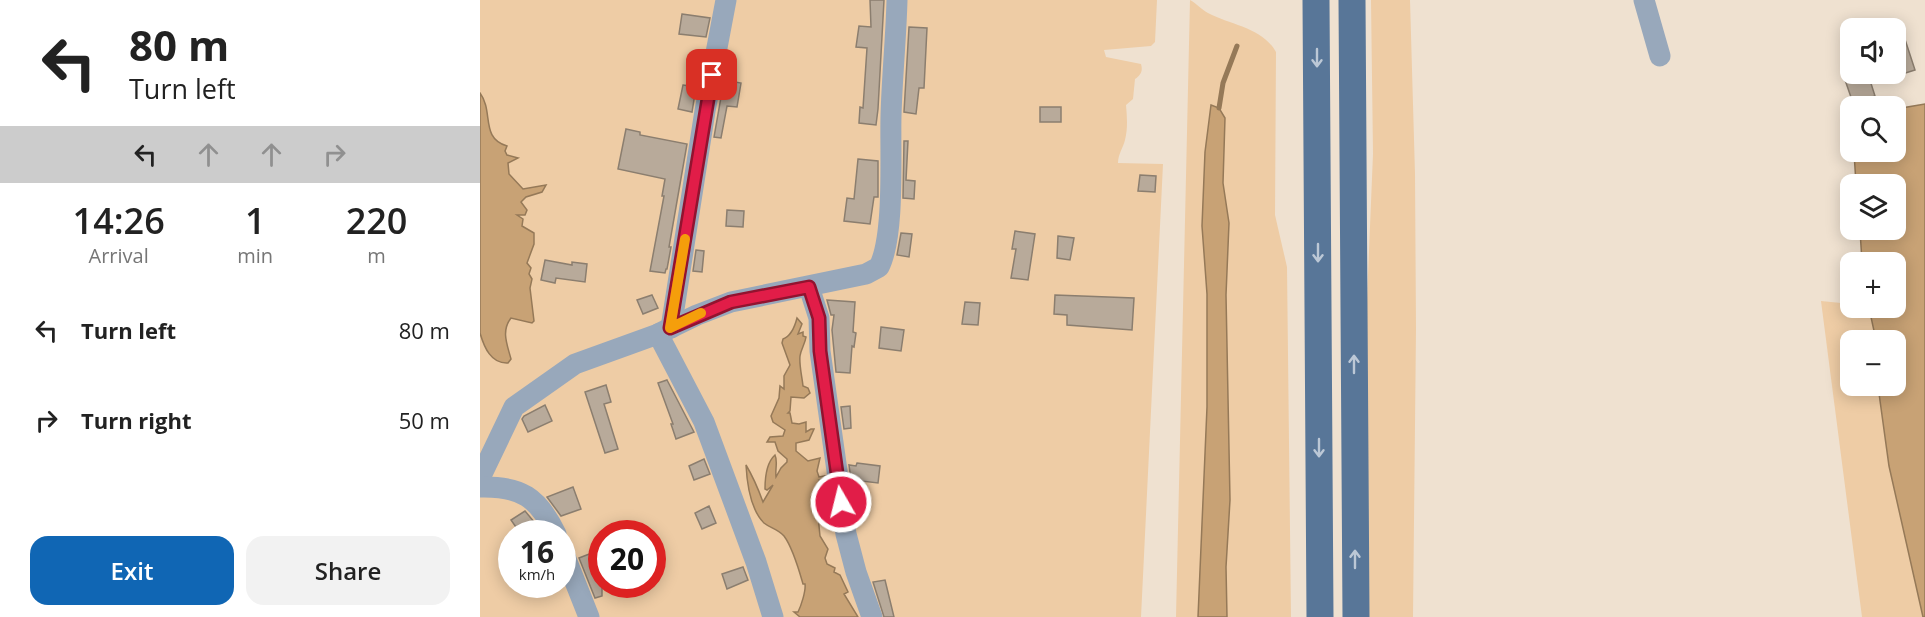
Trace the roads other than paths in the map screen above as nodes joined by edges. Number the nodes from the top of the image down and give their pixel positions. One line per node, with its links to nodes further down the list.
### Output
1 (726, 0): 8 (street)
2 (897, 0): 7 (street)
3 (1316, 0): 16 (main road, one-way to 16)
4 (1352, 0): 17 (main road, one-way to 4)
5 (1644, 0): 6 (street)
6 (1660, 56)
7 (809, 287): 8 (street); 15 (street)
8 (664, 331): 9 (street); 14 (street)
9 (480, 478)
10 (480, 487): 11 (street)
11 (548, 520)
12 (576, 584): 13 (street)
13 (589, 617)
14 (773, 617)
15 (872, 617)
16 (1320, 617)
17 (1356, 617)

